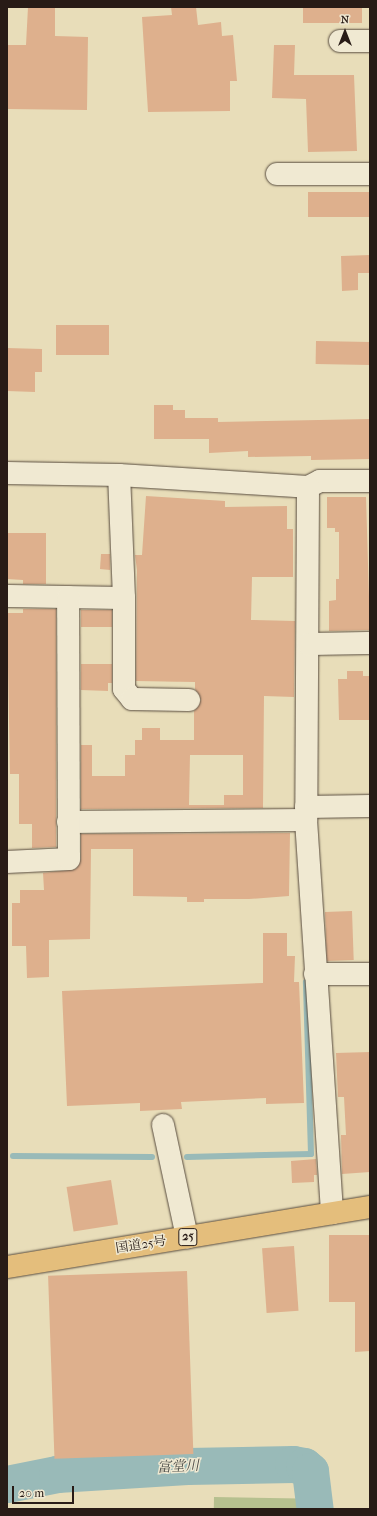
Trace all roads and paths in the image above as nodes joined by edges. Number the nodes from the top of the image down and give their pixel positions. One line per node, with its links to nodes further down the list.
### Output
1 (340, 41): 2 (street)
2 (370, 41)
3 (277, 174): 4 (street)
4 (370, 174)
5 (7, 473): 6 (street)
6 (119, 475): 8 (street); 11 (street)
7 (370, 481): 8 (street)
8 (308, 488): 13 (street)
9 (7, 596): 10 (street)
10 (68, 597): 11 (street); 17 (street)
11 (124, 598): 14 (street)
12 (370, 643): 13 (street)
13 (308, 644): 16 (street)
14 (189, 700)
15 (370, 806): 16 (street)
16 (306, 814): 17 (street); 19 (street)
17 (68, 822): 18 (street)
18 (7, 862)
19 (315, 974): 20 (street); 23 (street)
20 (370, 974)
21 (163, 1125): 24 (street)
22 (370, 1207): 23 (highway, 国道25号 / 25)
23 (332, 1213): 24 (highway, 国道25号 / 25)
24 (187, 1237): 25 (highway, 国道25号 / 25)
25 (7, 1267)

